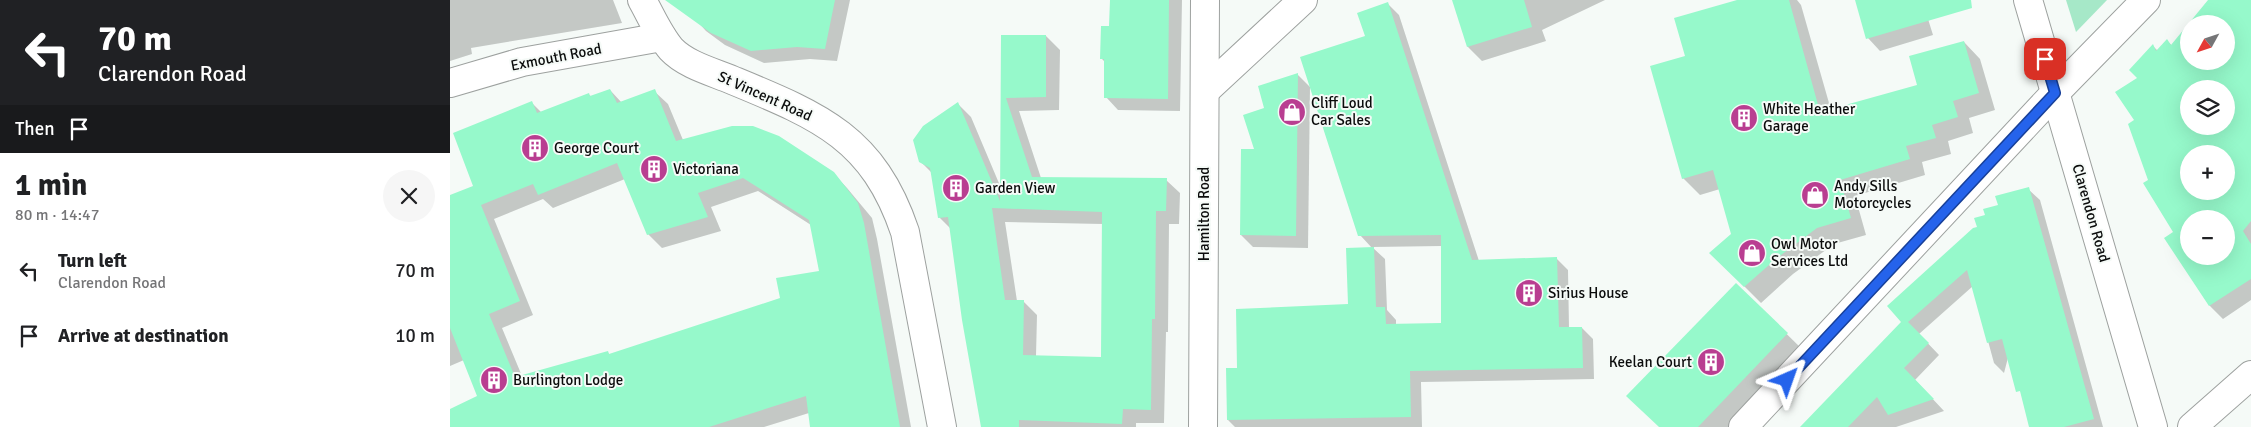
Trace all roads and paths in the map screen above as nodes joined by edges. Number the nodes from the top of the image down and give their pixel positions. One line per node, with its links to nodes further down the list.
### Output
1 (642, 0): 6 (street, St Vincent Road)
2 (1205, 0): 8 (street, Hamilton Road)
3 (1303, 0): 8 (street)
4 (2028, 0): 9 (street, Clarendon Road)
5 (2146, 0): 9 (street)
6 (662, 37): 7 (street, Exmouth Road); 11 (street, St Vincent Road)
7 (450, 83)
8 (1205, 91): 12 (street, Hamilton Road)
9 (2055, 93): 13 (street); 14 (street, Clarendon Road)
10 (2251, 375): 15 (street)
11 (942, 427)
12 (1203, 427)
13 (1743, 427)
14 (2153, 427)
15 (2192, 427)

